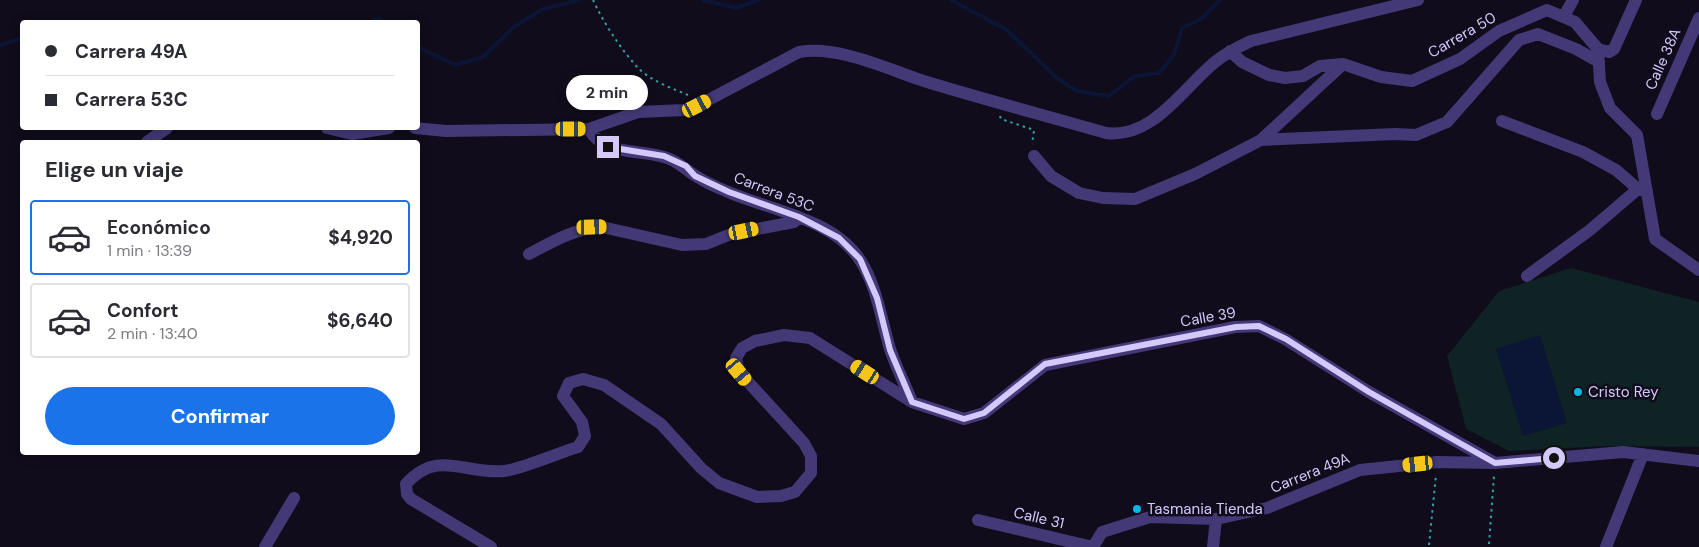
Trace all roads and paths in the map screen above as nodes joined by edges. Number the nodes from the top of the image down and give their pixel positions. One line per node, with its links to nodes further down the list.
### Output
1 (593, 0): 11 (path)
2 (1418, 0): 7 (street)
3 (1573, 0): 5 (street)
4 (1636, 0): 8 (street)
5 (1564, 16): 8 (street, Carrera 50); 9 (street, Carrera 50)
6 (1699, 18): 12 (street, Calle 38A)
7 (1230, 51): 9 (street, Carrera 50); 10 (street)
8 (1598, 55): 20 (street); 22 (street)
9 (1343, 64): 20 (street)
10 (991, 100): 11 (street); 21 (path)
11 (697, 106): 15 (street)
12 (1657, 114)
13 (1502, 121): 22 (street)
14 (420, 128): 15 (street)
15 (589, 129): 23 (street, Carrera 53C)
16 (164, 130): 19 (street)
17 (336, 130): 18 (street)
18 (377, 130)
19 (150, 140)
20 (1261, 140): 21 (street)
21 (1034, 156)
22 (1642, 191): 25 (street); 26 (street)
23 (799, 217): 24 (street); 27 (street, Carrera 53C)
24 (528, 254)
25 (1699, 270)
26 (1527, 276)
27 (912, 402): 31 (street, Calle 39); 38 (street, Calle 39)
28 (1643, 454): 29 (street, Carrera 49A); 31 (street, Carrera 49A); 41 (street)
29 (1699, 461)
30 (1437, 462): 31 (street, Carrera 49A); 33 (street, Carrera 49A); 36 (path)
31 (1495, 463): 35 (path)
32 (294, 498): 37 (street)
33 (1216, 519): 39 (street, Carrera 49A); 40 (street)
34 (978, 520): 39 (street, Calle 31)
35 (1489, 544)
36 (1429, 545)
37 (265, 547)
38 (491, 547)
39 (1093, 547)
40 (1213, 547)
41 (1606, 547)

